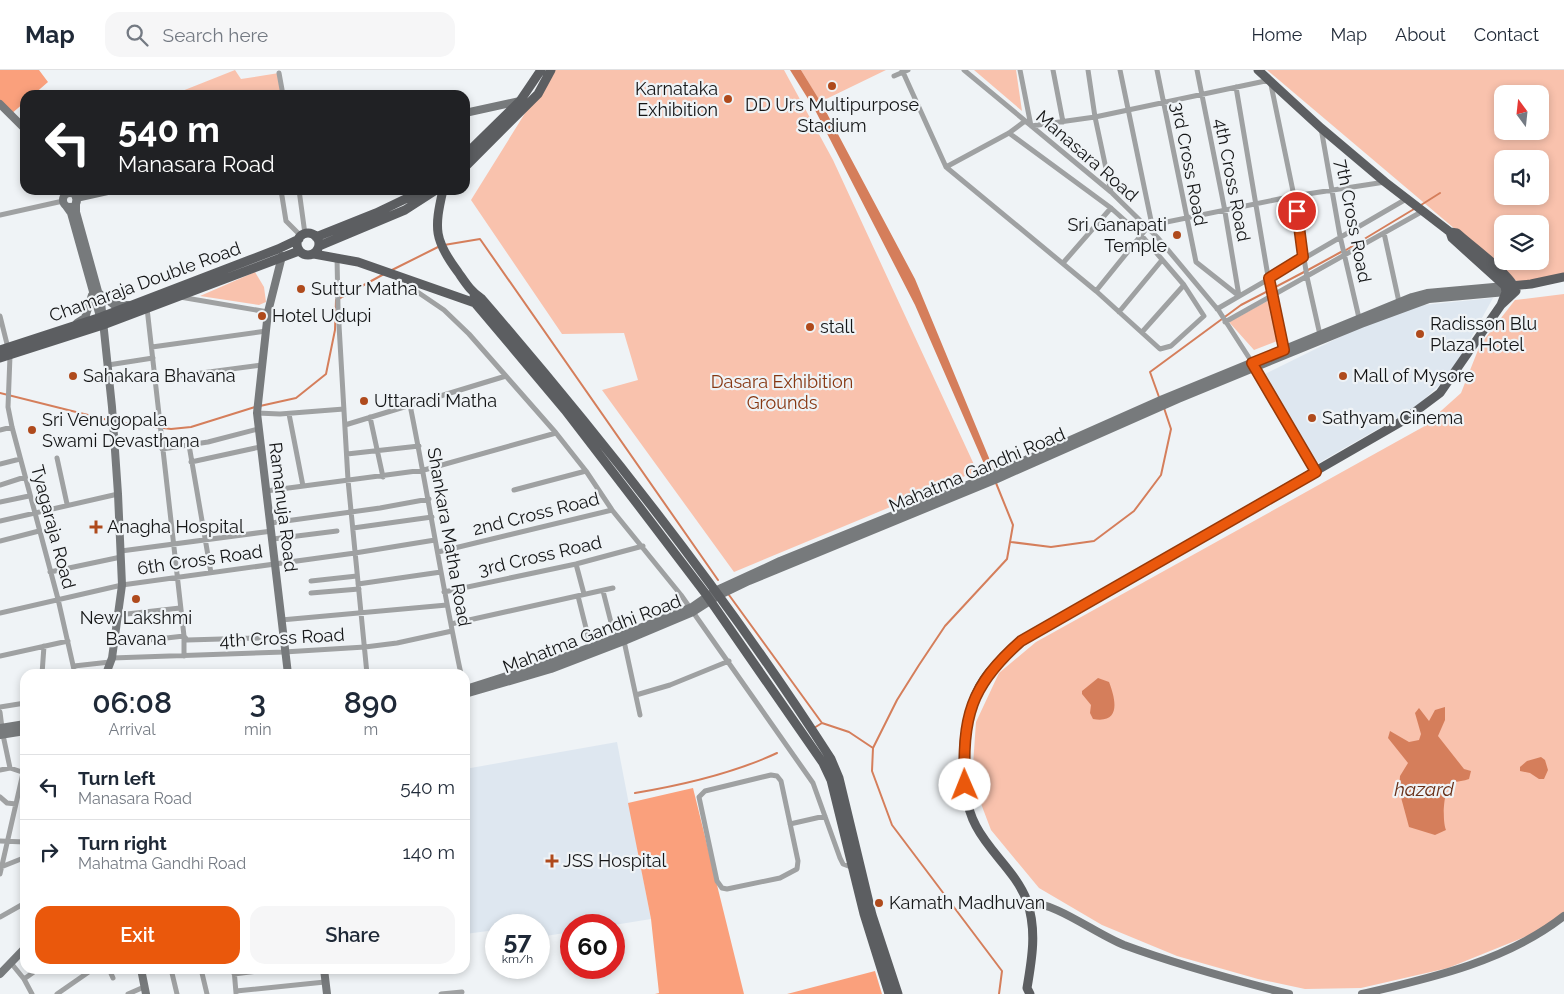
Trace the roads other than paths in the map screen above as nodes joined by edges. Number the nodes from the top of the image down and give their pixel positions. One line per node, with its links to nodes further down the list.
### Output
1 (541, 70): 18 (main road)
2 (551, 70): 33 (main road)
3 (964, 70): 25 (street, Manasara Road)
4 (1020, 70): 28 (street)
5 (1053, 70): 26 (street)
6 (1088, 70): 24 (street)
7 (1120, 70): 21 (street)
8 (1157, 70): 19 (street, 3rd Cross Road)
9 (1196, 70): 17 (street, 4th Cross Road)
10 (1258, 70): 14 (main road)
11 (905, 71): 13 (street); 34 (street)
12 (279, 72): 16 (street)
13 (894, 76)
14 (1270, 80): 15 (street); 29 (main road); 43 (street)
15 (1236, 87): 17 (street); 46 (street)
16 (282, 90)
17 (1201, 95): 19 (street); 48 (street, 4th Cross Road)
18 (520, 101): 23 (main road); 32 (main road)
19 (1163, 103): 21 (street); 51 (street, 3rd Cross Road)
20 (0, 104): 27 (main road)
21 (1127, 110): 24 (street); 52 (street)
22 (0, 111): 30 (main road)
23 (470, 112)
24 (1095, 117): 26 (street); 37 (street)
25 (1025, 121): 28 (street, Manasara Road); 31 (street)
26 (1063, 122): 28 (street)
27 (20, 124)
28 (1031, 126): 37 (street, Manasara Road)
29 (1321, 128): 35 (main road); 36 (street, 7th Cross Road)
30 (20, 131)
31 (1009, 133): 34 (street); 47 (street)
32 (470, 150)
33 (470, 162)
34 (946, 167): 65 (street)
35 (1385, 182): 36 (street); 45 (main road)
36 (1333, 190): 43 (street); 57 (street, 7th Cross Road)
37 (1111, 192): 52 (street, Manasara Road)
38 (282, 195): 56 (street)
39 (299, 195): 56 (street)
40 (414, 195): 58 (main road)
41 (428, 195): 58 (main road)
42 (442, 195): 79 (main road)
43 (1294, 196): 46 (street); 63 (street)
44 (69, 197): 50 (street); 75 (main road)
45 (1409, 199): 49 (main road); 57 (street)
46 (1257, 204): 48 (street); 68 (street)
47 (1111, 208): 55 (street); 65 (street)
48 (1225, 210): 51 (street); 78 (street, 4th Cross Road)
49 (1422, 210): 53 (main road); 54 (street)
50 (0, 215)
51 (1186, 218): 52 (street); 78 (street, 3rd Cross Road)
52 (1150, 226): 55 (street); 84 (street, Manasara Road)
53 (1450, 232): 72 (main road); 73 (main road)
54 (1384, 233): 60 (street); 80 (street)
55 (1141, 235): 64 (street); 74 (street)
56 (302, 236): 58 (main road); 59 (main road); 81 (main road, Chamaraja Double Road)
57 (1340, 236): 60 (street, 7th Cross Road); 63 (street)
58 (316, 245): 59 (main road); 62 (main road)
59 (299, 251): 61 (main road)
60 (1344, 255): 66 (street); 88 (street, 7th Cross Road)
61 (282, 256): 77 (main road); 85 (main road, Ramanuja Road)
62 (338, 257): 69 (main road); 108 (street)
63 (1303, 257): 66 (street); 68 (street)
64 (1162, 260): 71 (street); 86 (street)
65 (1063, 264): 74 (street)
66 (1307, 275): 76 (street); 94 (street)
67 (1564, 276): 73 (main road)
68 (1269, 278): 76 (street); 78 (street)
69 (407, 280): 79 (main road); 103 (street)
70 (1564, 283): 73 (main road)
71 (1184, 285): 93 (street); 93 (street)
72 (1505, 289): 73 (main road); 80 (main road, Mahatma Gandhi Road); 82 (main road); 102 (main road, Mahatma Gandhi Road)
73 (1515, 289): 82 (main road)
74 (1096, 291): 86 (street)
75 (95, 292): 81 (main road); 89 (main road); 91 (main road)
76 (1272, 295): 90 (street); 96 (street)
77 (176, 296): 83 (main road); 85 (street)
78 (1239, 296): 84 (street)
79 (476, 298): 175 (main road)
80 (1399, 302): 88 (main road, Mahatma Gandhi Road)
81 (134, 304): 89 (main road, Chamaraja Double Road)
82 (1501, 305): 129 (main road)
83 (147, 308): 89 (main road); 95 (street)
84 (1218, 310): 90 (street, Manasara Road)
85 (268, 312): 92 (main road, Ramanuja Road)
86 (1119, 312): 93 (street)
87 (0, 316): 97 (street, Tyagaraja Road)
88 (1359, 318): 94 (main road, Mahatma Gandhi Road)
89 (102, 321): 91 (main road, Chamaraja Double Road); 97 (main road, Chamaraja Double Road); 100 (main road)
90 (1225, 322): 102 (street, Manasara Road)
91 (66, 329): 97 (main road, Chamaraja Double Road)
92 (266, 331): 95 (street); 101 (main road, Ramanuja Road)
93 (1143, 331)
94 (1320, 335): 96 (main road, Mahatma Gandhi Road)
95 (152, 347): 99 (street)
96 (1284, 350): 102 (main road, Mahatma Gandhi Road)
97 (6, 351): 98 (main road, Chamaraja Double Road); 106 (street, Tyagaraja Road)
98 (0, 358)
99 (153, 358): 100 (street); 120 (street)
100 (108, 365): 137 (main road)
101 (262, 365): 104 (street); 109 (main road, Ramanuja Road)
102 (1254, 365): 129 (street, Manasara Road); 178 (main road, Mahatma Gandhi Road)
103 (506, 376): 105 (street); 116 (street)
104 (171, 378)
105 (410, 405): 111 (street); 118 (street, Shankara Matha Road)
106 (8, 407): 107 (street); 113 (street, Tyagaraja Road)
107 (0, 409)
108 (344, 409): 110 (street); 112 (street)
109 (257, 413): 110 (street); 114 (main road, Ramanuja Road)
110 (289, 414): 134 (street)
111 (370, 417): 112 (street); 121 (street)
112 (345, 425): 122 (street)
113 (12, 427): 115 (street); 124 (street, Tyagaraja Road)
114 (258, 429): 117 (street); 119 (main road, Ramanuja Road)
115 (0, 430)
116 (556, 433): 127 (street); 128 (street)
117 (189, 445): 120 (street); 125 (street)
118 (418, 446): 121 (street); 127 (street, Shankara Matha Road)
119 (260, 447): 125 (street); 136 (main road, Ramanuja Road)
120 (162, 448): 154 (street)
121 (377, 451): 122 (street); 130 (street)
122 (347, 454): 132 (street)
123 (57, 458): 141 (street)
124 (20, 459): 126 (street); 131 (street, Tyagaraja Road)
125 (191, 462): 151 (street)
126 (0, 464)
127 (424, 470): 130 (street); 139 (street, Shankara Matha Road)
128 (586, 471): 135 (street); 142 (street)
129 (1316, 472): 231 (main road)
130 (383, 476): 132 (street)
131 (25, 477): 133 (street); 138 (street, Tyagaraja Road)
132 (348, 480): 134 (street); 143 (street)
133 (0, 484)
134 (302, 486): 136 (street)
135 (514, 490)
136 (266, 491): 148 (main road, Ramanuja Road)
137 (118, 494): 141 (street); 158 (main road)
138 (29, 496): 140 (street); 144 (street, Tyagaraja Road)
139 (429, 499): 143 (street); 145 (street, Shankara Matha Road)
140 (0, 502)
141 (68, 504): 144 (street)
142 (612, 510): 155 (street); 156 (street, 2nd Cross Road)
143 (352, 511): 147 (street); 148 (street)
144 (33, 512): 146 (street); 149 (street, Tyagaraja Road)
145 (432, 516): 147 (street); 152 (street, Shankara Matha Road)
146 (0, 521)
147 (353, 528): 157 (street)
148 (272, 531): 150 (street); 151 (street); 159 (main road, Ramanuja Road)
149 (39, 532): 153 (street); 161 (street, Tyagaraja Road)
150 (337, 532)
151 (204, 539): 154 (street); 163 (street)
152 (435, 540): 156 (street, Shankara Matha Road); 157 (street, 6th Cross Road)
153 (0, 541)
154 (174, 544): 158 (street); 165 (street)
155 (643, 546): 160 (street, 3rd Cross Road); 178 (street)
156 (438, 552): 162 (street, Shankara Matha Road)
157 (355, 553): 159 (street, 6th Cross Road); 164 (street)
158 (121, 554): 161 (street); 167 (main road)
159 (275, 563): 163 (street, 6th Cross Road); 182 (main road, Ramanuja Road)
160 (576, 564): 171 (street, 3rd Cross Road); 173 (street)
161 (50, 572): 174 (street, Tyagaraja Road)
162 (441, 572): 168 (street); 171 (street, Shankara Matha Road)
163 (211, 573): 165 (street, 6th Cross Road)
164 (357, 576): 166 (street); 168 (street)
165 (176, 577): 167 (street, 6th Cross Road); 177 (street)
166 (310, 581)
167 (122, 585): 174 (street, 6th Cross Road); 180 (main road)
168 (358, 587): 172 (street); 181 (street)
169 (613, 588): 170 (street)
170 (603, 591): 173 (street); 187 (street)
171 (444, 592): 176 (street, Shankara Matha Road)
172 (311, 593)
173 (581, 595): 183 (street); 193 (street)
174 (58, 599): 179 (street, 6th Cross Road); 188 (street, Tyagaraja Road)
175 (717, 603): 229 (main road); 261 (main road)
176 (447, 605): 181 (street); 183 (street, Shankara Matha Road)
177 (180, 608): 180 (street); 185 (street)
178 (691, 610): 187 (main road, Mahatma Gandhi Road); 189 (main road, Mahatma Gandhi Road); 198 (street)
179 (0, 613)
180 (118, 614): 190 (main road)
181 (362, 614): 182 (street); 192 (street)
182 (281, 620): 194 (main road, Ramanuja Road)
183 (451, 624): 184 (street, Shankara Matha Road)
184 (452, 631): 192 (street, 4th Cross Road); 205 (street, Shankara Matha Road)
185 (184, 636): 186 (street); 190 (street); 196 (street)
186 (259, 638)
187 (615, 638): 193 (main road, Mahatma Gandhi Road)
188 (68, 641): 191 (street); 199 (street, Tyagaraja Road)
189 (624, 642): 207 (main road, Mahatma Gandhi Road); 208 (street)
190 (114, 644): 197 (main road)
191 (44, 646): 195 (street); 200 (street)
192 (365, 647): 194 (street, 4th Cross Road); 204 (street)
193 (591, 648): 206 (main road, Mahatma Gandhi Road)
194 (284, 652): 196 (street, 4th Cross Road); 203 (main road, Ramanuja Road)
195 (0, 656)
196 (184, 656): 197 (street, 4th Cross Road)
197 (111, 660): 199 (street, 4th Cross Road); 202 (main road)
198 (729, 661): 208 (street); 222 (street)
199 (74, 666): 201 (street, Tyagaraja Road)
200 (42, 669)
201 (74, 669)
202 (108, 669)
203 (287, 669)
204 (367, 669)
205 (460, 669)
206 (470, 690)
207 (470, 691)
208 (636, 696): 212 (street)
209 (20, 704): 210 (street)
210 (0, 706)
211 (0, 712): 215 (street)
212 (640, 715)
213 (20, 726): 215 (main road)
214 (20, 731): 215 (main road)
215 (1, 732): 216 (street)
216 (10, 768): 217 (street); 218 (street)
217 (0, 770)
218 (20, 772)
219 (20, 788): 221 (street)
220 (0, 796): 221 (street)
221 (16, 804): 225 (street)
222 (826, 816): 223 (street); 229 (street)
223 (790, 824): 223 (street)
224 (0, 841): 225 (street)
225 (7, 841): 226 (street); 228 (street)
226 (20, 842)
227 (20, 859): 228 (street)
228 (1, 867): 230 (street)
229 (851, 867): 260 (main road)
230 (0, 874)
231 (1027, 902): 252 (main road); 262 (main road)
232 (20, 906): 234 (street)
233 (1564, 916): 263 (main road)
234 (0, 917)
235 (20, 953): 236 (main road)
236 (11, 963): 237 (main road); 247 (street)
237 (0, 974)
238 (31, 974): 247 (street)
239 (86, 974): 254 (street)
240 (111, 974): 246 (street)
241 (141, 974): 249 (main road)
242 (172, 974): 256 (street)
243 (202, 974): 257 (street)
244 (234, 974): 250 (street)
245 (325, 974): 248 (main road)
246 (113, 978)
247 (24, 979): 253 (street)
248 (326, 982): 250 (street); 258 (main road)
249 (145, 990): 255 (street)
250 (236, 992)
251 (462, 992): 259 (street)
252 (1026, 992)
253 (32, 994)
254 (57, 994)
255 (128, 994)
256 (177, 994)
257 (207, 994)
258 (327, 994)
259 (441, 994)
260 (889, 994)
261 (898, 994)
262 (1289, 994)
263 (1362, 994)

